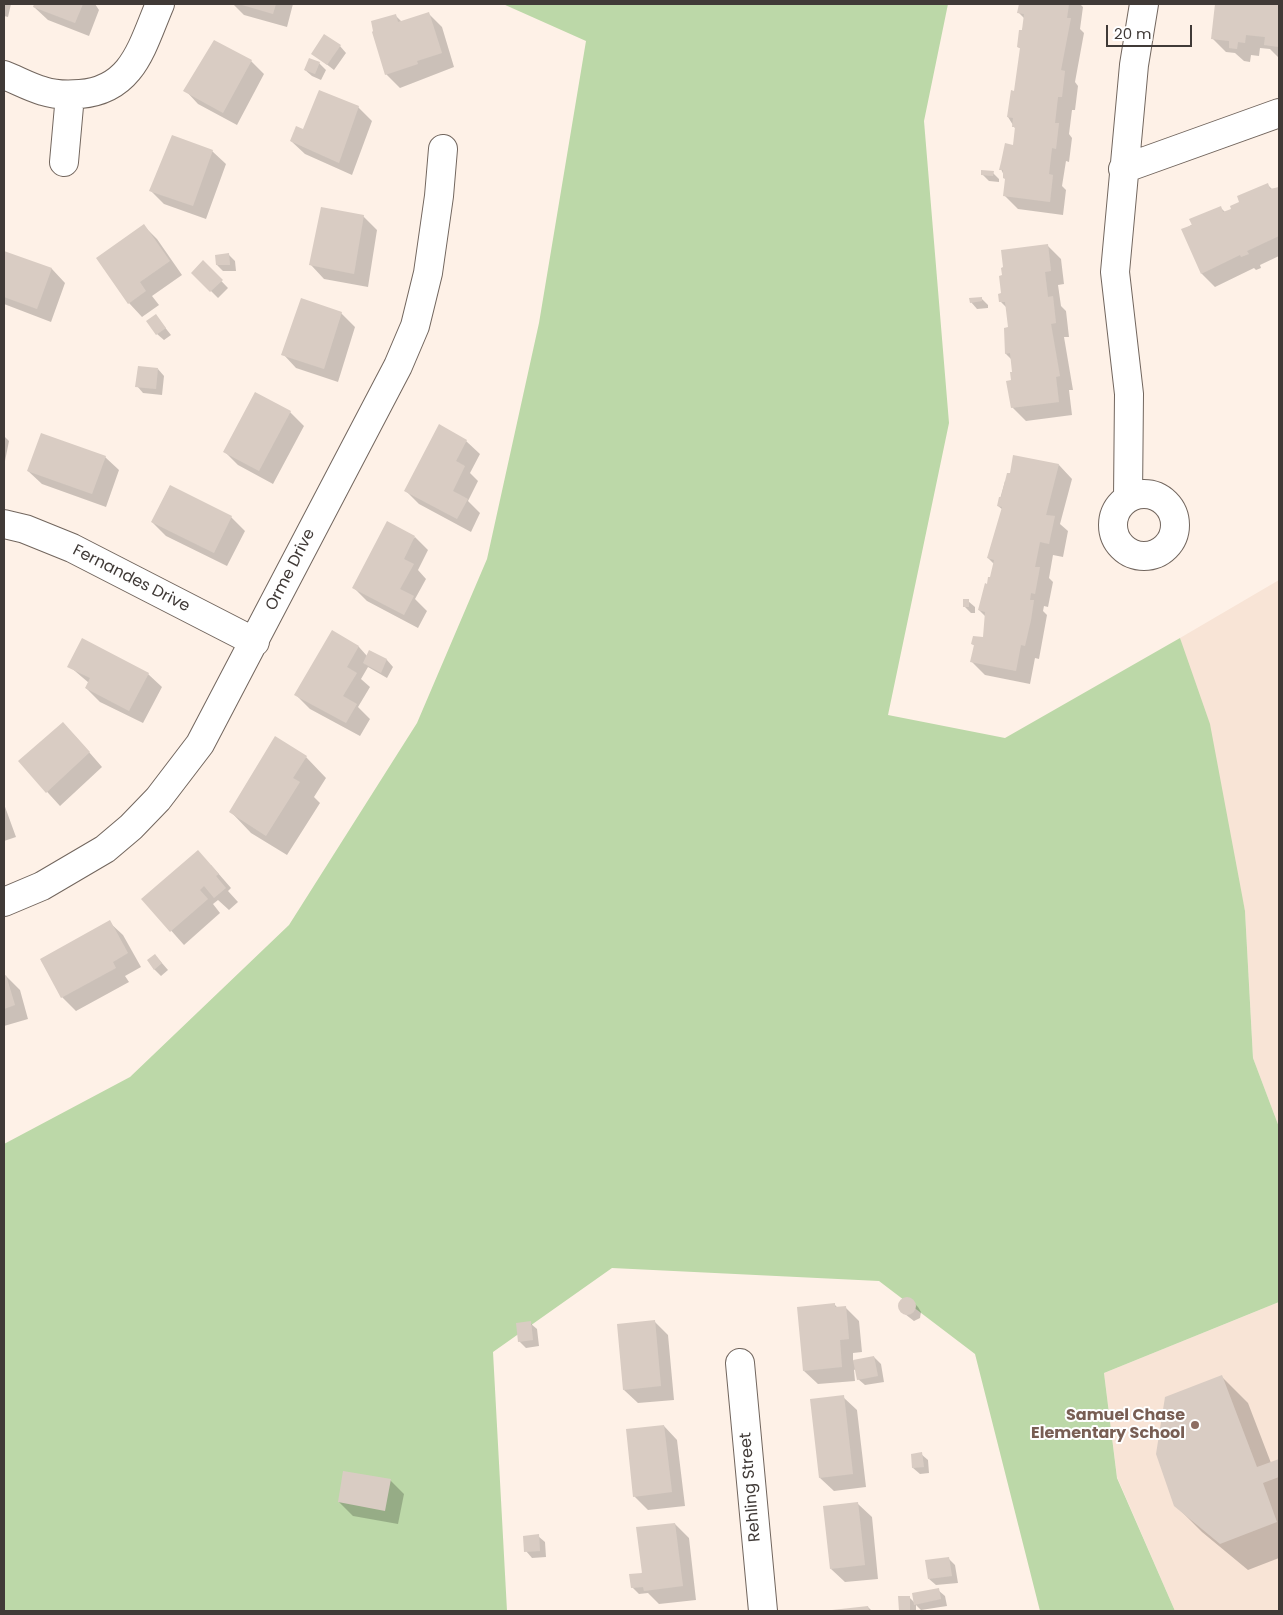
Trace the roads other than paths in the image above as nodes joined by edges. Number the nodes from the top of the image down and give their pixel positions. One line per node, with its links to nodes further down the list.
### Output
1 (160, 4): 4 (street)
2 (1144, 4): 8 (street)
3 (4, 75): 4 (street)
4 (70, 95): 7 (street)
5 (1279, 113): 8 (street)
6 (443, 149): 11 (street, Orme Drive)
7 (64, 162)
8 (1123, 169): 9 (street)
9 (1128, 498)
10 (4, 524): 11 (street, Fernandes Drive)
11 (255, 642): 12 (street, Orme Drive)
12 (4, 902)
13 (740, 1363): 14 (street, Rehling Street)
14 (763, 1611)

